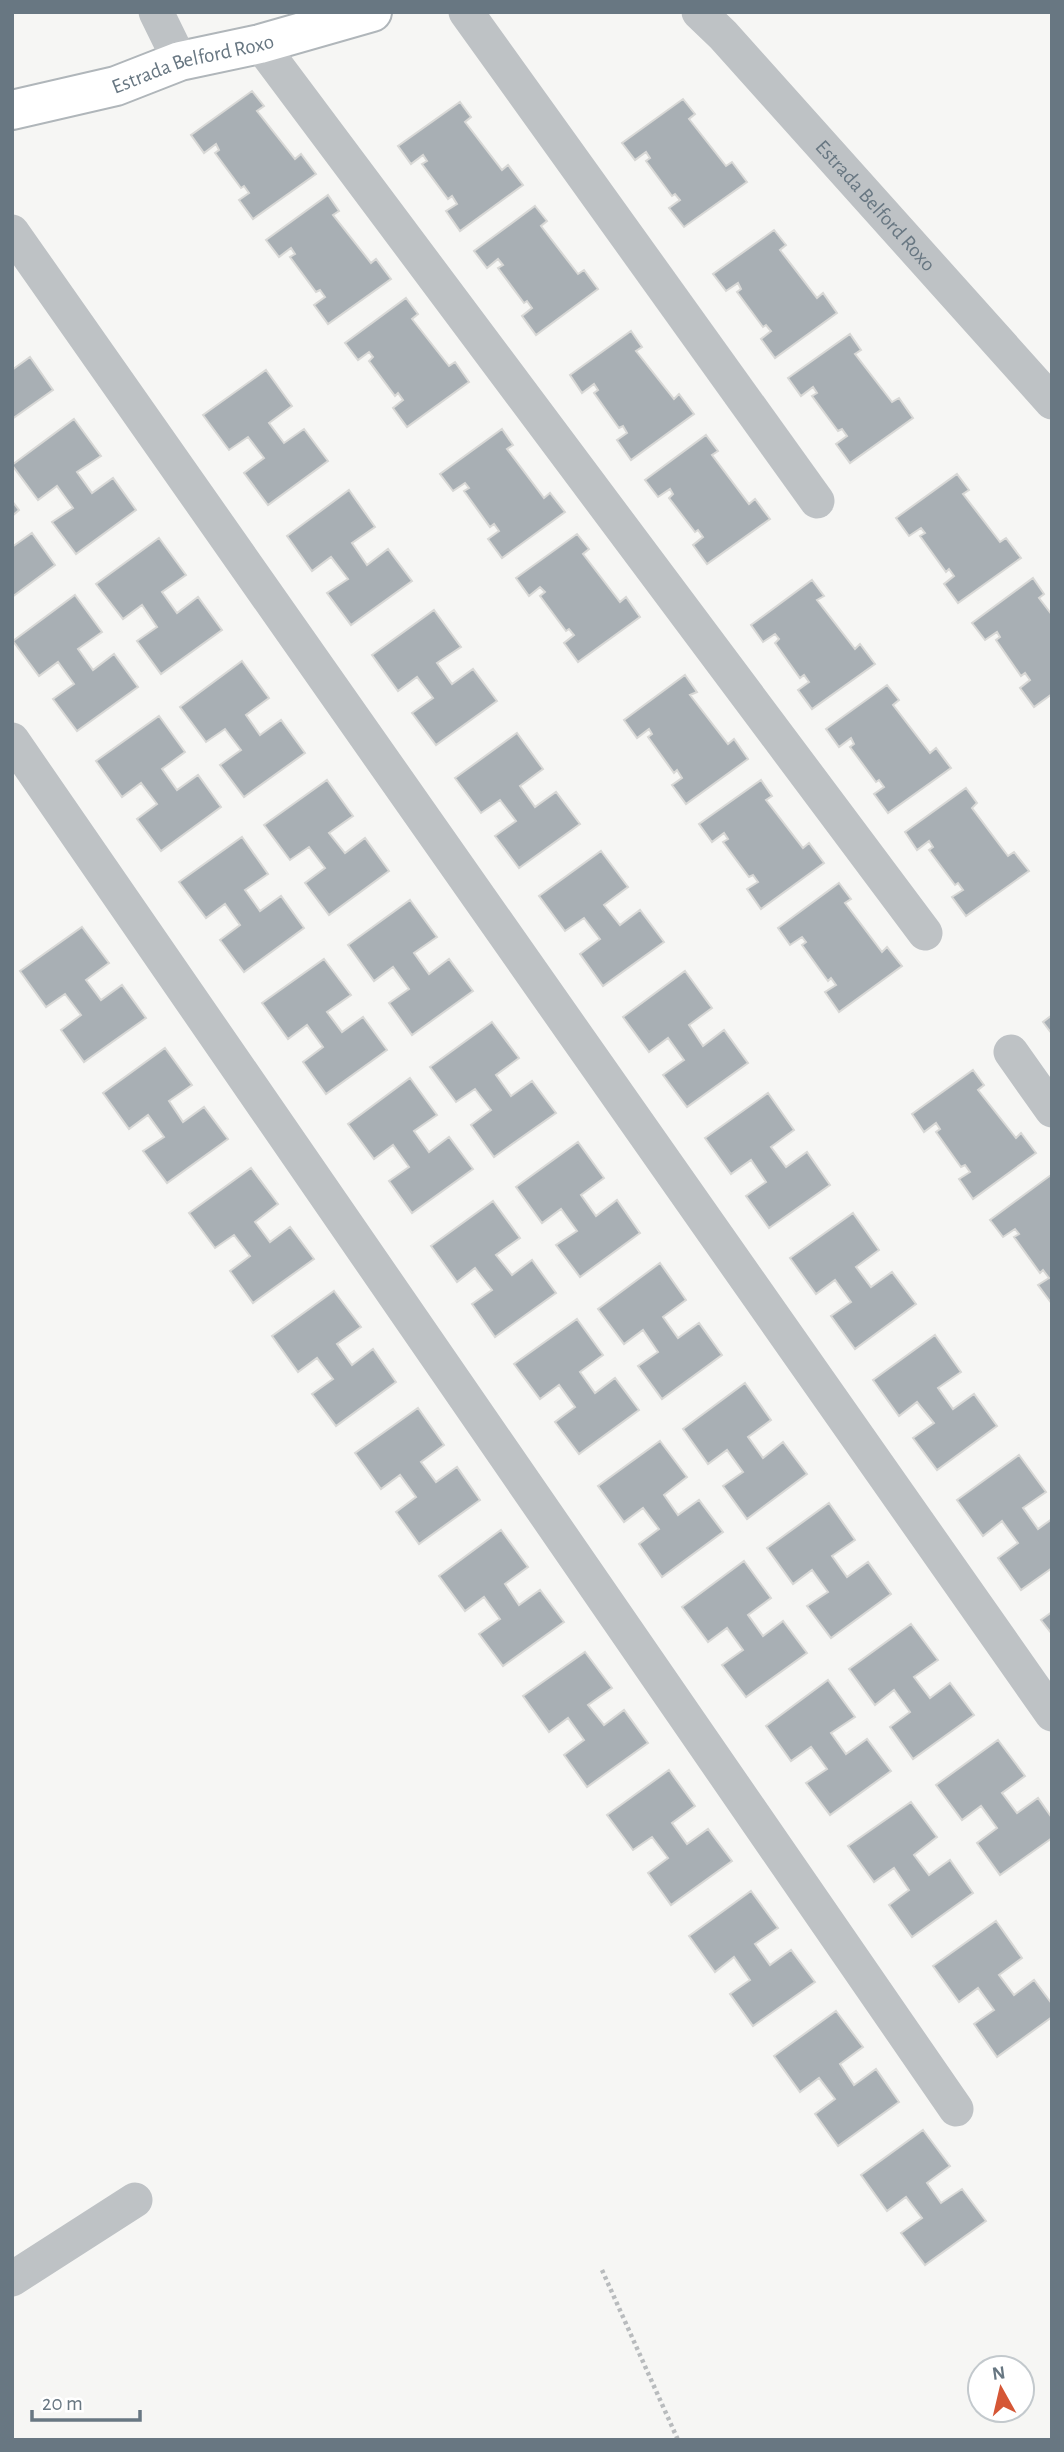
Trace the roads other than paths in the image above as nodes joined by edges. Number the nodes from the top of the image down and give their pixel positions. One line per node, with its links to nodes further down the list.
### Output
1 (156, 12): 6 (street)
2 (372, 12): 5 (street, Estrada Belford Roxo)
3 (466, 12): 10 (street)
4 (699, 12): 9 (street, Estrada Belford Roxo)
5 (260, 44): 6 (street, Estrada Belford Roxo); 12 (street)
6 (180, 61): 7 (street, Estrada Belford Roxo)
7 (12, 110)
8 (12, 232): 15 (street)
9 (1052, 402)
10 (817, 501)
11 (12, 740): 16 (street)
12 (925, 933)
13 (1011, 1052): 14 (street)
14 (1052, 1110)
15 (1052, 1714)
16 (956, 2109)
17 (135, 2200): 18 (street)
18 (12, 2279)

